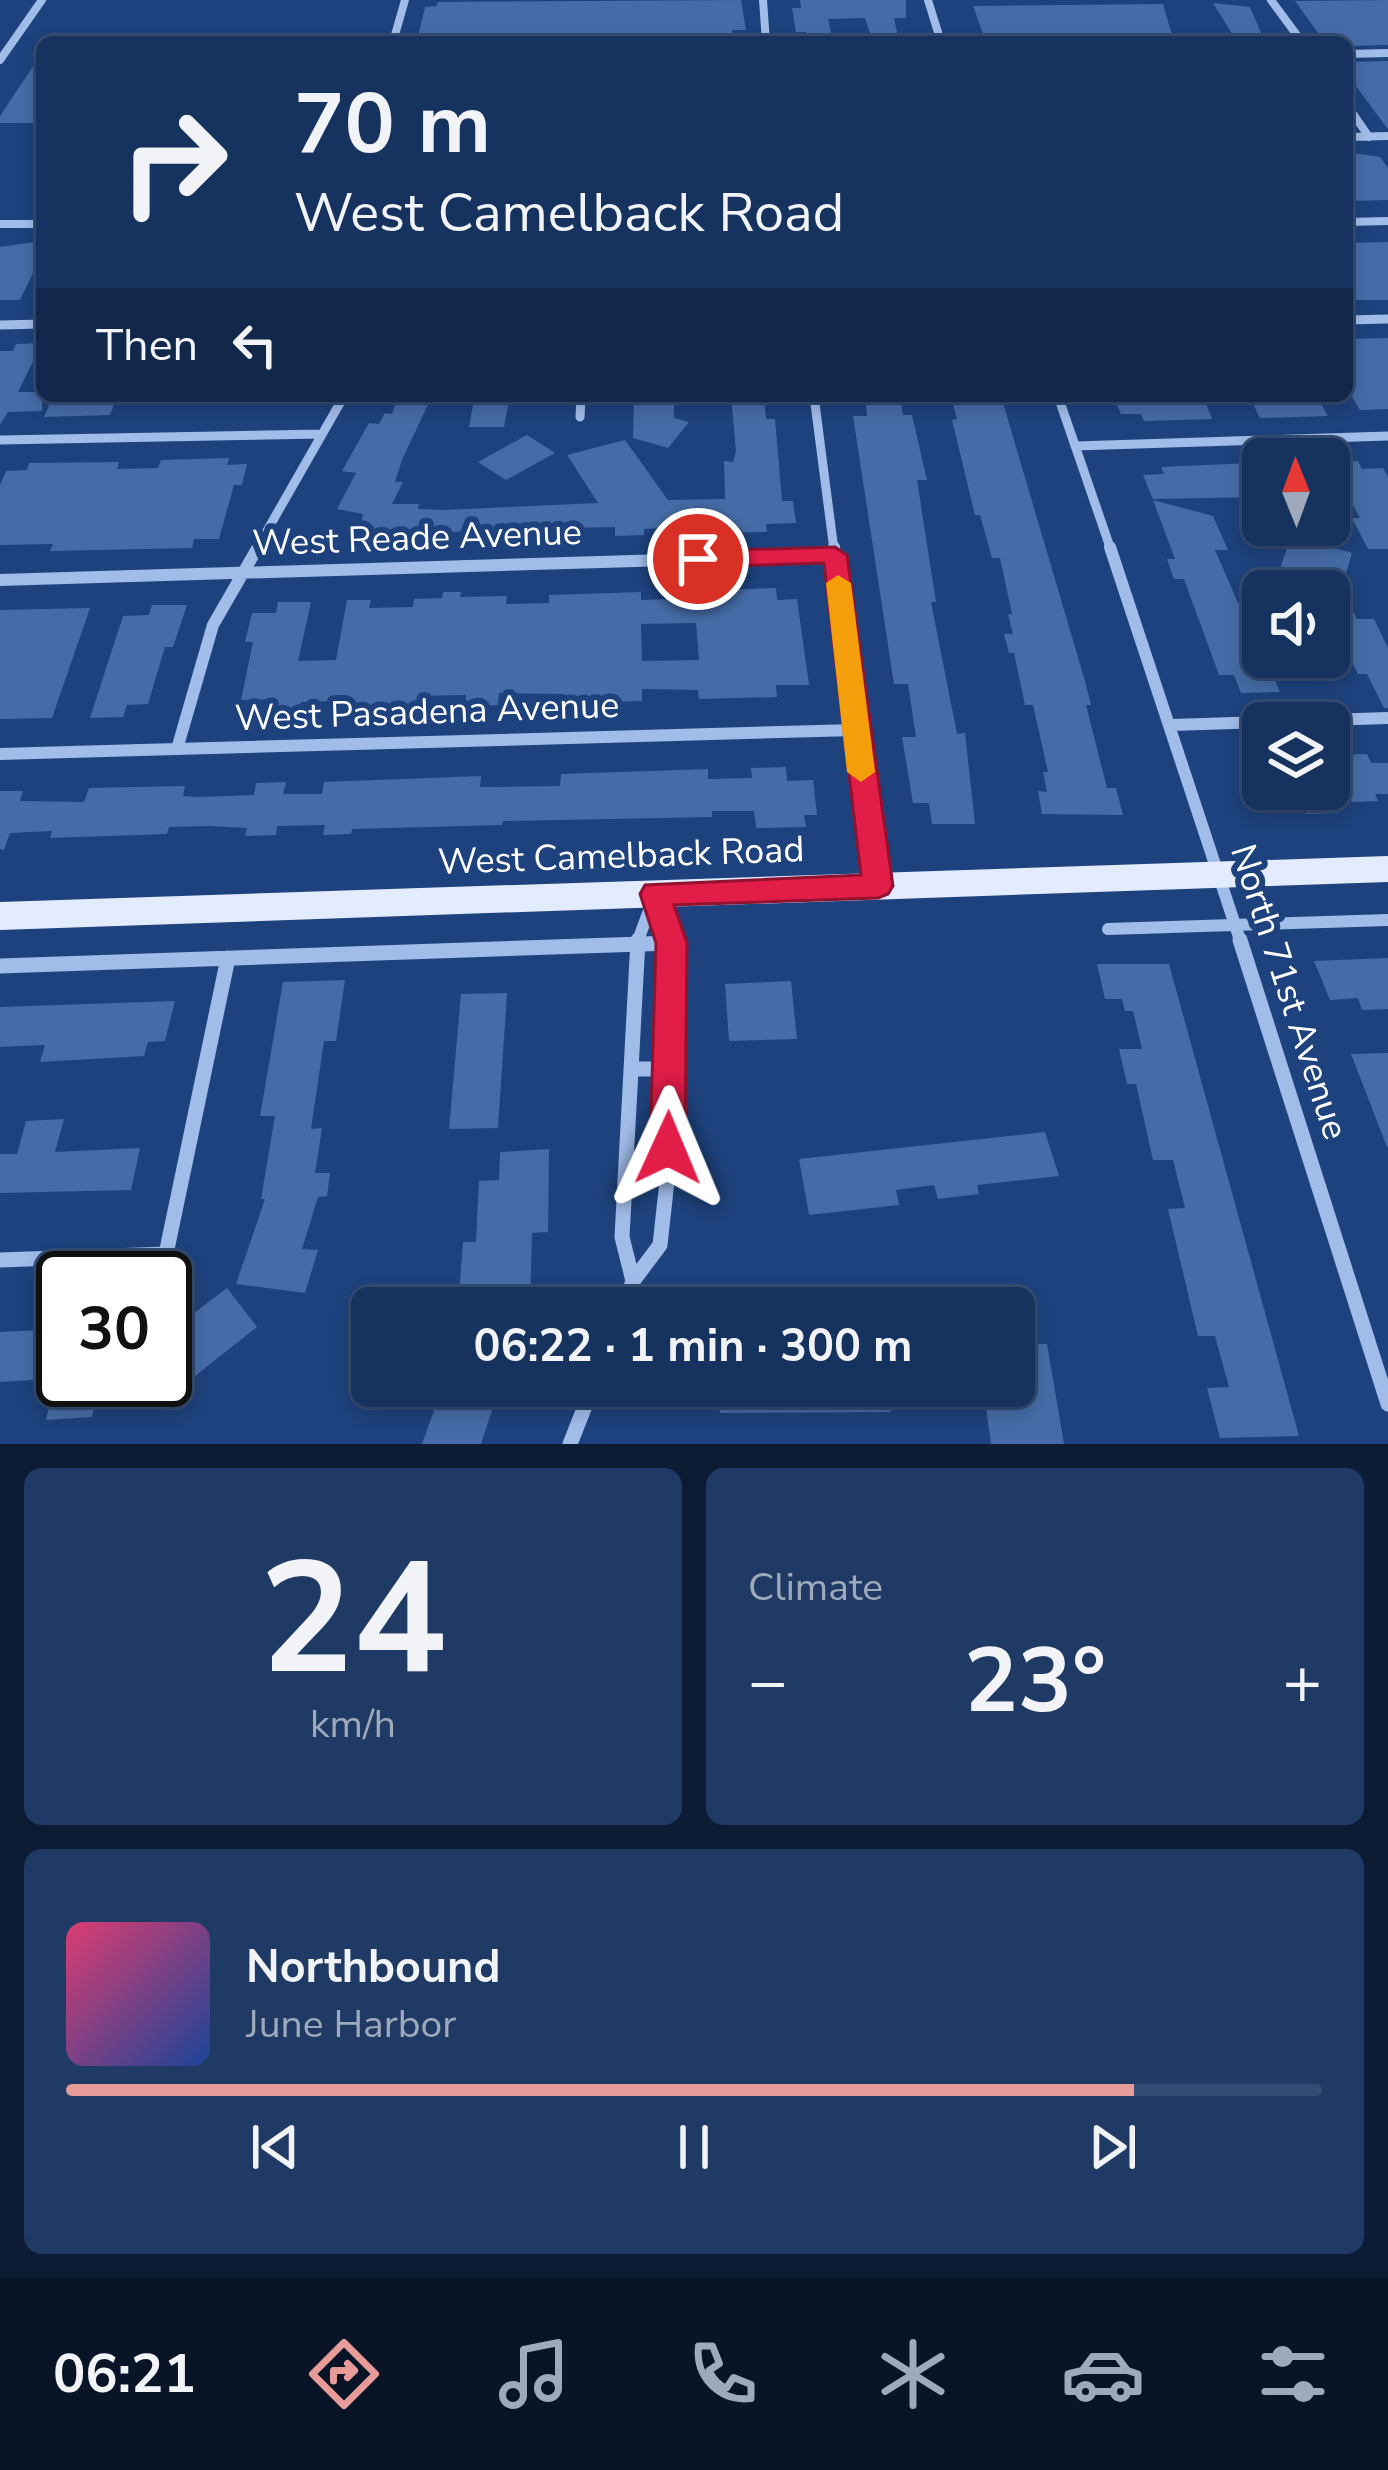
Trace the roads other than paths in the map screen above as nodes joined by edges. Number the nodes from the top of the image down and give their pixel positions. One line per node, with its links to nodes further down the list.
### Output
1 (42, 0): 12 (street)
2 (405, 0): 6 (street)
3 (763, 0): 7 (street)
4 (928, 0): 8 (street)
5 (1271, 0): 9 (street)
6 (395, 36)
7 (766, 36)
8 (939, 36)
9 (1298, 36)
10 (1388, 53): 11 (street)
11 (1353, 54)
12 (2, 55)
13 (1353, 113): 14 (street)
14 (1370, 136): 15 (street); 16 (street)
15 (1388, 136)
16 (1353, 137)
17 (1388, 221): 18 (street)
18 (1353, 222)
19 (0, 224): 20 (street)
20 (36, 224)
21 (1388, 319): 22 (street)
22 (1353, 320)
23 (36, 324): 24 (street)
24 (0, 325)
25 (341, 402): 30 (street)
26 (581, 402): 29 (street)
27 (815, 402): 34 (street)
28 (1060, 402): 33 (street, North 71st Avenue)
29 (580, 417)
30 (322, 434): 32 (street); 35 (street)
31 (1388, 436): 33 (street)
32 (0, 440)
33 (1075, 446): 38 (street, North 71st Avenue)
34 (835, 555): 35 (street, West Reade Avenue); 39 (street)
35 (238, 574): 36 (street, West Reade Avenue); 40 (street)
36 (0, 580)
37 (1388, 718): 38 (street)
38 (1172, 724): 43 (street, North 71st Avenue)
39 (855, 730): 40 (street, West Pasadena Avenue); 44 (street)
40 (177, 749): 41 (street, West Pasadena Avenue)
41 (0, 754)
42 (1388, 869): 43 (main road, West Camelback Road)
43 (1220, 874): 44 (main road, West Camelback Road); 48 (street, North 71st Avenue)
44 (878, 886): 45 (main road, West Camelback Road)
45 (656, 894): 46 (main road, West Camelback Road); 50 (street); 51 (street)
46 (0, 916)
47 (1388, 920): 48 (street)
48 (1236, 925): 49 (street); 59 (street, North 71st Avenue)
49 (1108, 929)
50 (671, 943): 51 (street); 55 (street)
51 (637, 944): 52 (street); 54 (street)
52 (228, 958): 53 (street); 56 (street)
53 (0, 966)
54 (631, 1069): 55 (street); 57 (street)
55 (669, 1069): 57 (street)
56 (0, 1260)
57 (633, 1281): 58 (street)
58 (631, 1287)
59 (1388, 1404)
60 (585, 1407): 61 (street)
61 (570, 1444)

